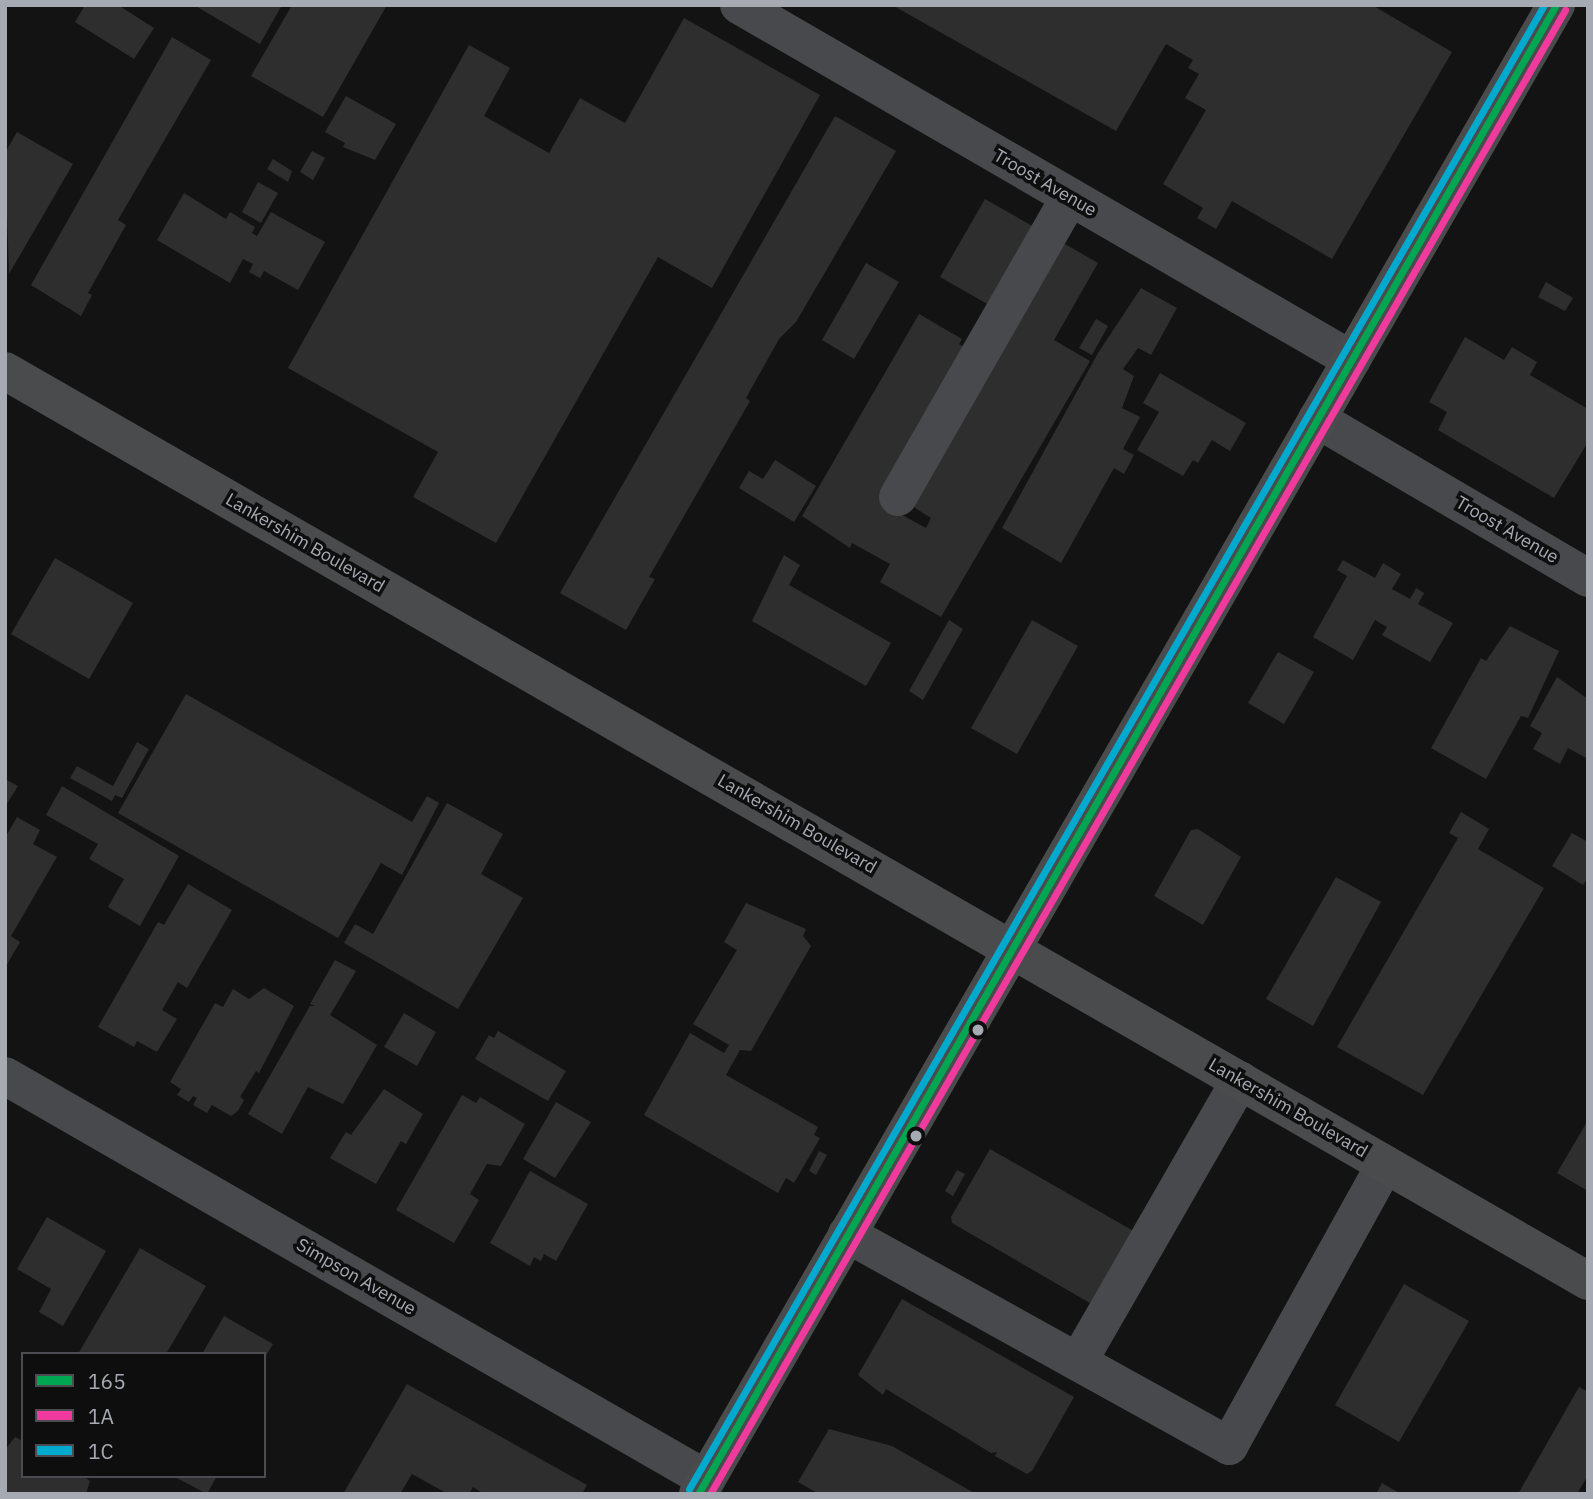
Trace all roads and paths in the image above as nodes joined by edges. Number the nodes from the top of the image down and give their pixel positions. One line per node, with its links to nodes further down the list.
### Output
1 (739, 5): 3 (street, Troost Avenue)
2 (1556, 5): 4 (main road)
3 (1070, 197): 4 (street, Troost Avenue); 7 (street)
4 (1352, 359): 6 (main road)
5 (5, 371): 9 (main road, Lankershim Boulevard)
6 (1317, 419): 8 (street, Troost Avenue); 9 (main road)
7 (898, 497)
8 (1588, 578)
9 (1012, 949): 11 (main road, Lankershim Boulevard); 13 (main road)
10 (5, 1076): 16 (street, Simpson Avenue)
11 (1240, 1080): 12 (main road, Lankershim Boulevard); 15 (street)
12 (1385, 1164): 14 (main road, Lankershim Boulevard); 15 (street)
13 (847, 1234): 15 (street); 16 (main road)
14 (1588, 1281)
15 (1078, 1362)
16 (702, 1486)

